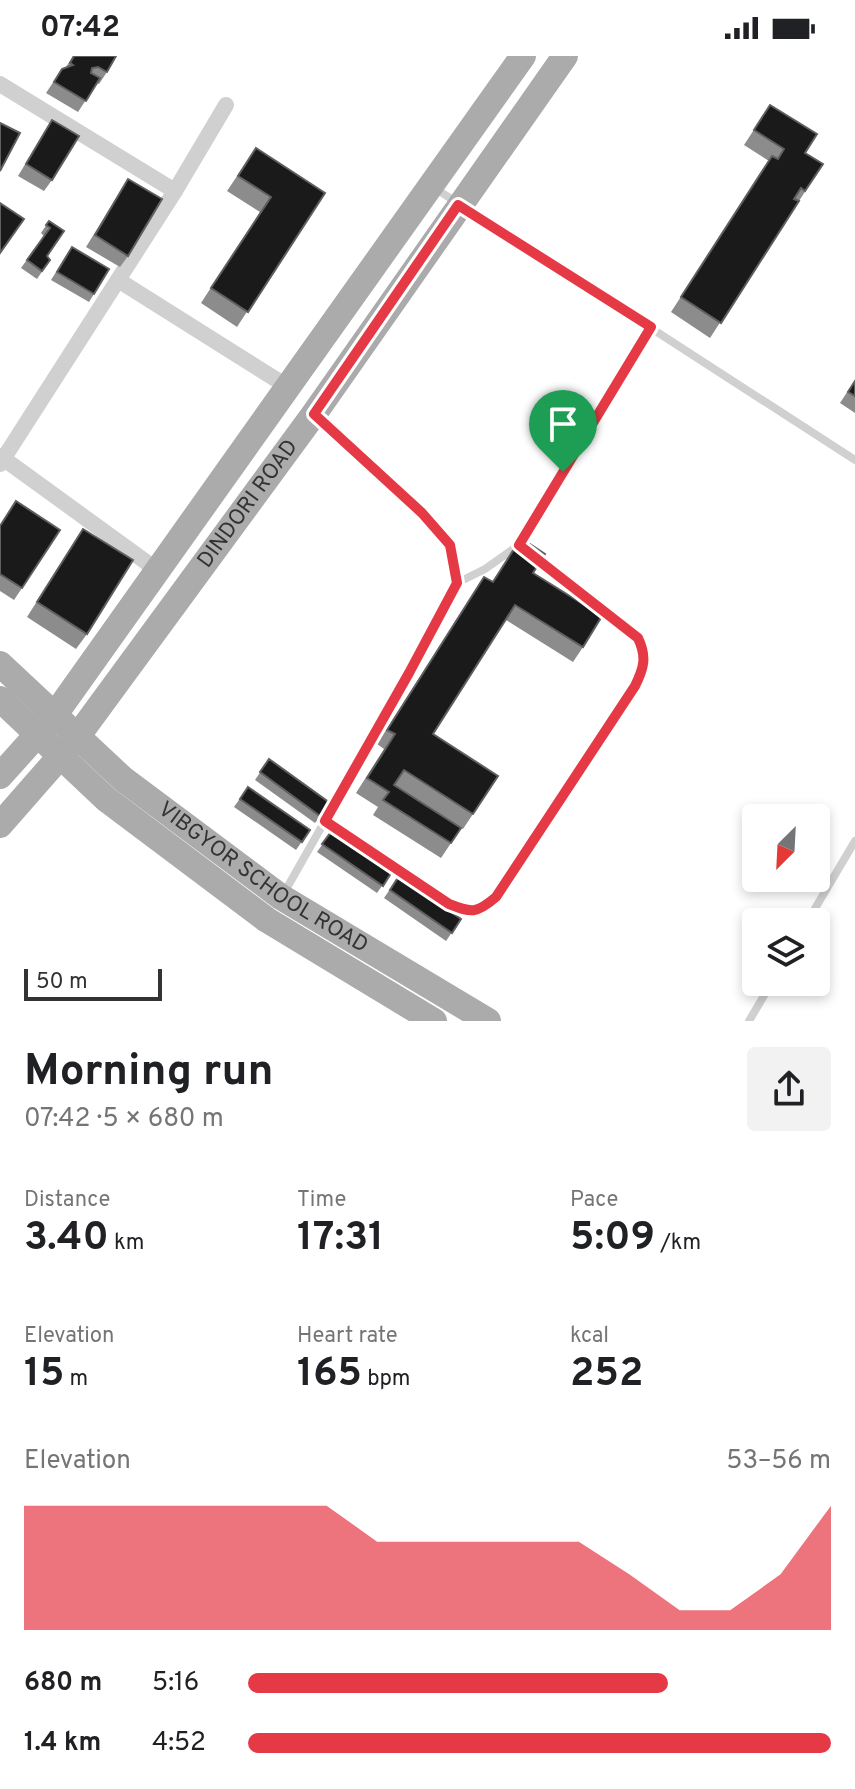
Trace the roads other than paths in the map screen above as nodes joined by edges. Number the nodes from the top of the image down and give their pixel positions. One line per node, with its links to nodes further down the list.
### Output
1 (523, 56): 5 (main road)
2 (565, 56): 7 (main road, DINDORI ROAD)
3 (0, 84): 6 (street)
4 (226, 105): 6 (street)
5 (431, 185): 7 (lane); 10 (main road)
6 (175, 191): 8 (street)
7 (458, 205): 9 (lane); 11 (main road, DINDORI ROAD)
8 (118, 280): 10 (street); 12 (street)
9 (651, 327): 13 (lane); 14 (lane)
10 (288, 387): 15 (main road)
11 (314, 414): 16 (lane); 20 (main road, DINDORI ROAD)
12 (1, 460): 15 (street)
13 (855, 460)
14 (519, 545): 16 (lane); 22 (lane)
15 (157, 570): 19 (main road)
16 (457, 583): 22 (lane)
17 (0, 664): 19 (main road)
18 (0, 699): 19 (main road)
19 (46, 725): 20 (main road, VIBGYOR SCHOOL ROAD); 21 (main road)
20 (68, 747): 23 (main road, DINDORI ROAD); 25 (main road, VIBGYOR SCHOOL ROAD); 27 (main road, VIBGYOR SCHOOL ROAD)
21 (0, 776)
22 (325, 821): 25 (lane)
23 (0, 825)
24 (855, 841): 26 (lane)
25 (281, 897): 27 (lane); 30 (main road, VIBGYOR SCHOOL ROAD)
26 (815, 908)
27 (267, 920): 29 (main road, VIBGYOR SCHOOL ROAD)
28 (764, 996): 31 (lane)
29 (434, 1021)
30 (488, 1021)
31 (749, 1021)

